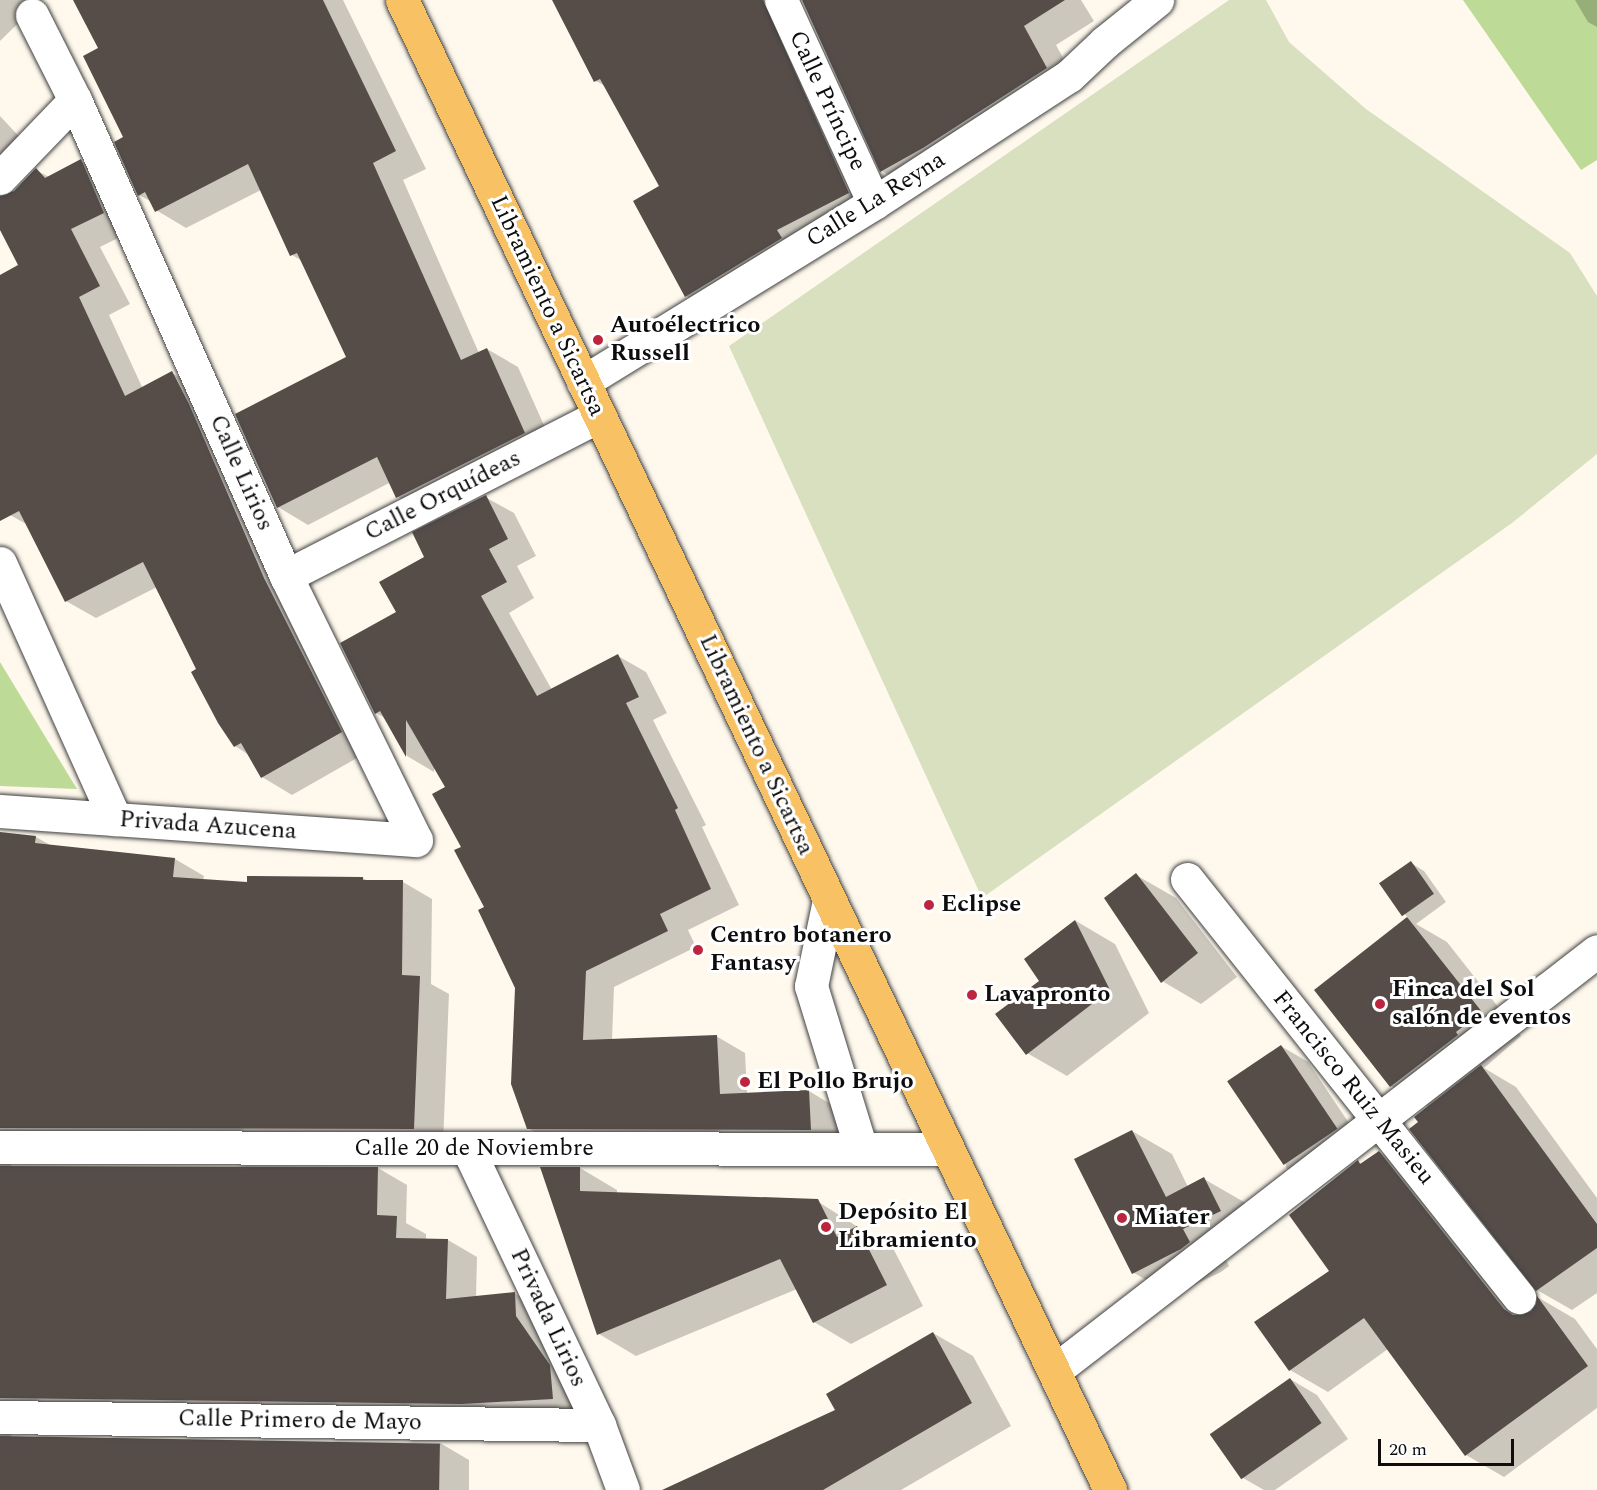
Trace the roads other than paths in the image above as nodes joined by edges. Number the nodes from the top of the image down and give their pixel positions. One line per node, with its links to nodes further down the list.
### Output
1 (402, 0): 8 (main road, Libramiento a Sicartsa)
2 (781, 0): 7 (street, Calle Príncipe)
3 (1157, 0): 7 (street, Calle La Reyna)
4 (32, 15): 5 (street, Calle Lirios)
5 (75, 100): 6 (street); 11 (street, Calle Lirios)
6 (0, 178)
7 (874, 203): 8 (street, Calle La Reyna)
8 (583, 382): 9 (main road, Libramiento a Sicartsa)
9 (599, 417): 11 (street, Calle Orquídeas); 16 (main road, Libramiento a Sicartsa)
10 (0, 563): 13 (street)
11 (286, 576): 14 (street, Calle Lirios)
12 (0, 811): 13 (street, Privada Azucena)
13 (115, 819): 14 (street, Privada Azucena)
14 (416, 840)
15 (1187, 879): 18 (street, Francisco Ruiz Masieu)
16 (829, 900): 21 (street); 22 (main road, Libramiento a Sicartsa)
17 (1597, 951): 18 (street)
18 (1378, 1118): 23 (street, Francisco Ruiz Masieu); 24 (street)
19 (0, 1147): 20 (street, Calle 20 de Noviembre)
20 (468, 1149): 21 (street, Calle 20 de Noviembre); 26 (street, Privada Lirios)
21 (861, 1149): 22 (street, Calle 20 de Noviembre)
22 (948, 1149): 24 (main road, Libramiento a Sicartsa)
23 (1519, 1297)
24 (1054, 1371): 28 (main road, Libramiento a Sicartsa)
25 (0, 1417): 26 (street, Calle Primero de Mayo)
26 (599, 1425): 27 (street, Privada Lirios)
27 (623, 1490)
28 (1110, 1490)

